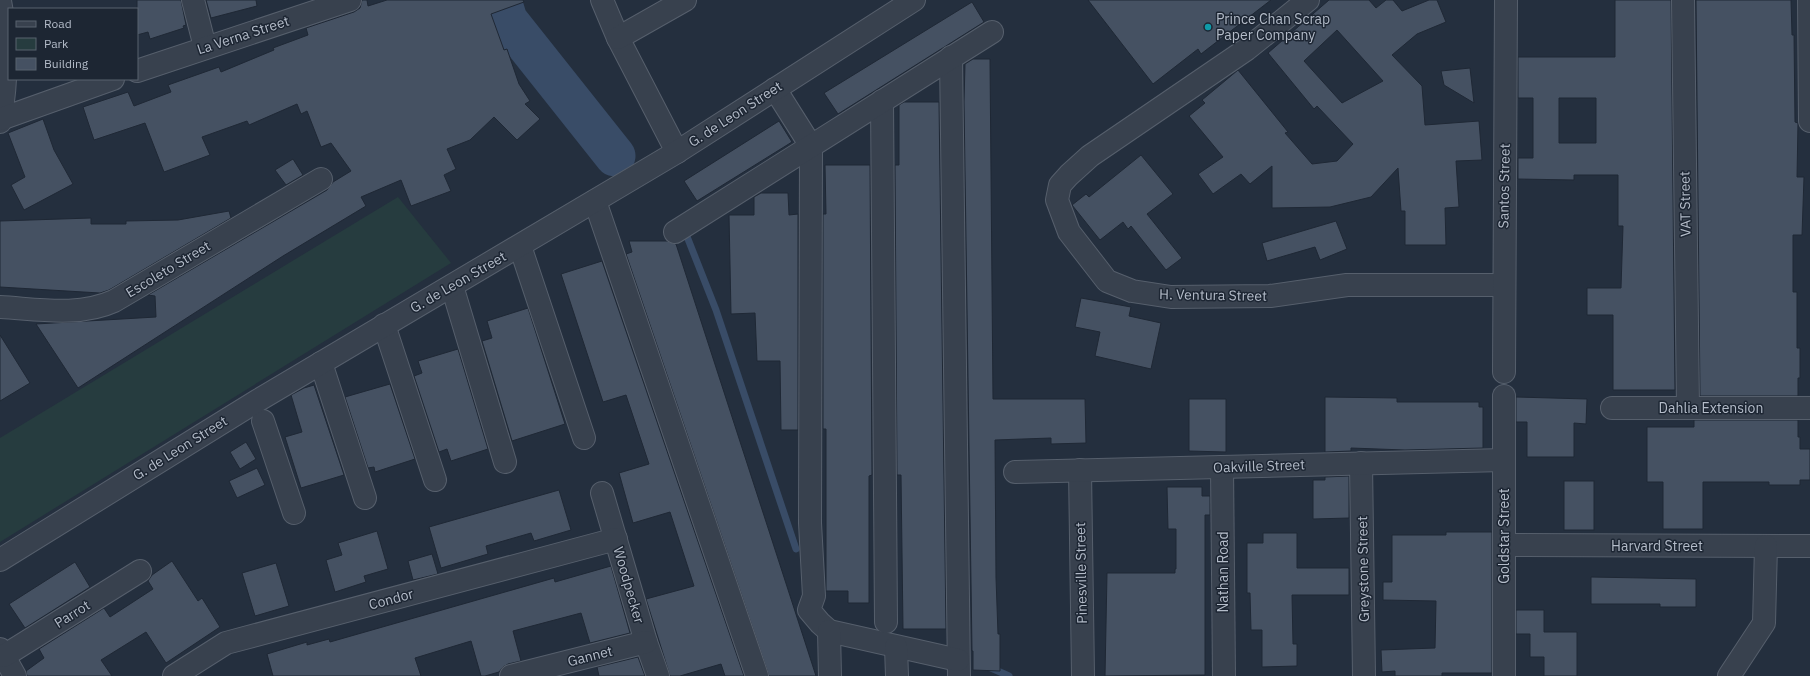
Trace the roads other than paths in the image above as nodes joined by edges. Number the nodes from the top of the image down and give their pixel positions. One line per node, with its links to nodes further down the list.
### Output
1 (193, 0): 13 (street)
2 (350, 0): 13 (street, La Verna Street)
3 (602, 0): 12 (street)
4 (685, 0): 12 (street)
5 (914, 0): 17 (street, G. de Leon Street)
6 (1308, 0): 28 (street, H. Ventura Street)
7 (1506, 0): 28 (street, Santos Street)
8 (1682, 0): 36 (street, VAT Street)
9 (1809, 0): 20 (street)
10 (0, 1): 19 (street)
11 (992, 32): 14 (street)
12 (618, 38): 23 (street)
13 (205, 47): 15 (street, La Verna Street)
14 (951, 58): 18 (street); 61 (street)
15 (138, 71)
16 (110, 80): 19 (street)
17 (775, 89): 22 (street); 23 (street, G. de Leon Street)
18 (882, 101): 22 (street); 56 (street)
19 (0, 119): 21 (street)
20 (1810, 121)
21 (0, 122)
22 (810, 146): 26 (street); 57 (street)
23 (677, 152): 25 (street, G. de Leon Street)
24 (322, 179): 30 (street, Escoleto Street)
25 (595, 201): 27 (street, G. de Leon Street); 66 (street)
26 (675, 232)
27 (520, 246): 29 (street, G. de Leon Street); 39 (street)
28 (1503, 285): 33 (street, Santos Street)
29 (452, 286): 31 (street, G. de Leon Street); 41 (street)
30 (0, 307)
31 (384, 325): 32 (street, G. de Leon Street); 46 (street)
32 (321, 363): 48 (street); 54 (street, G. de Leon Street)
33 (1504, 372)
34 (1504, 396): 40 (street, Goldstar Street)
35 (1612, 408): 36 (street, Dahlia Extension)
36 (1688, 408): 37 (street, Dahlia Extension)
37 (1810, 408)
38 (264, 421): 49 (street)
39 (584, 438)
40 (1504, 460): 42 (street, Oakville Street); 51 (street, Goldstar Street)
41 (505, 462)
42 (1361, 463): 43 (street, Oakville Street); 71 (street, Greystone Street)
43 (1222, 467): 44 (street, Oakville Street); 70 (street, Nathan Road)
44 (1080, 470): 45 (street, Oakville Street); 69 (street, Pinesville Street)
45 (1015, 472)
46 (435, 480)
47 (602, 493): 50 (street, Woodpecker)
48 (365, 498)
49 (294, 513)
50 (616, 539): 58 (street, Woodpecker); 63 (street, Condor)
51 (1505, 545): 52 (street, Harvard Street); 72 (street, Goldstar Street)
52 (1766, 546): 53 (street, Harvard Street); 73 (street)
53 (1810, 546)
54 (0, 560)
55 (140, 571): 60 (street, Parrot)
56 (886, 622)
57 (830, 631): 59 (street); 67 (street)
58 (646, 642): 64 (street, Gannet); 65 (street, Woodpecker)
59 (896, 647): 61 (street); 68 (street)
60 (2, 653): 62 (street)
61 (958, 668)
62 (15, 676)
63 (174, 676)
64 (511, 676)
65 (658, 676)
66 (757, 676)
67 (830, 676)
68 (897, 676)
69 (1083, 676)
70 (1224, 676)
71 (1364, 676)
72 (1504, 676)
73 (1729, 676)

